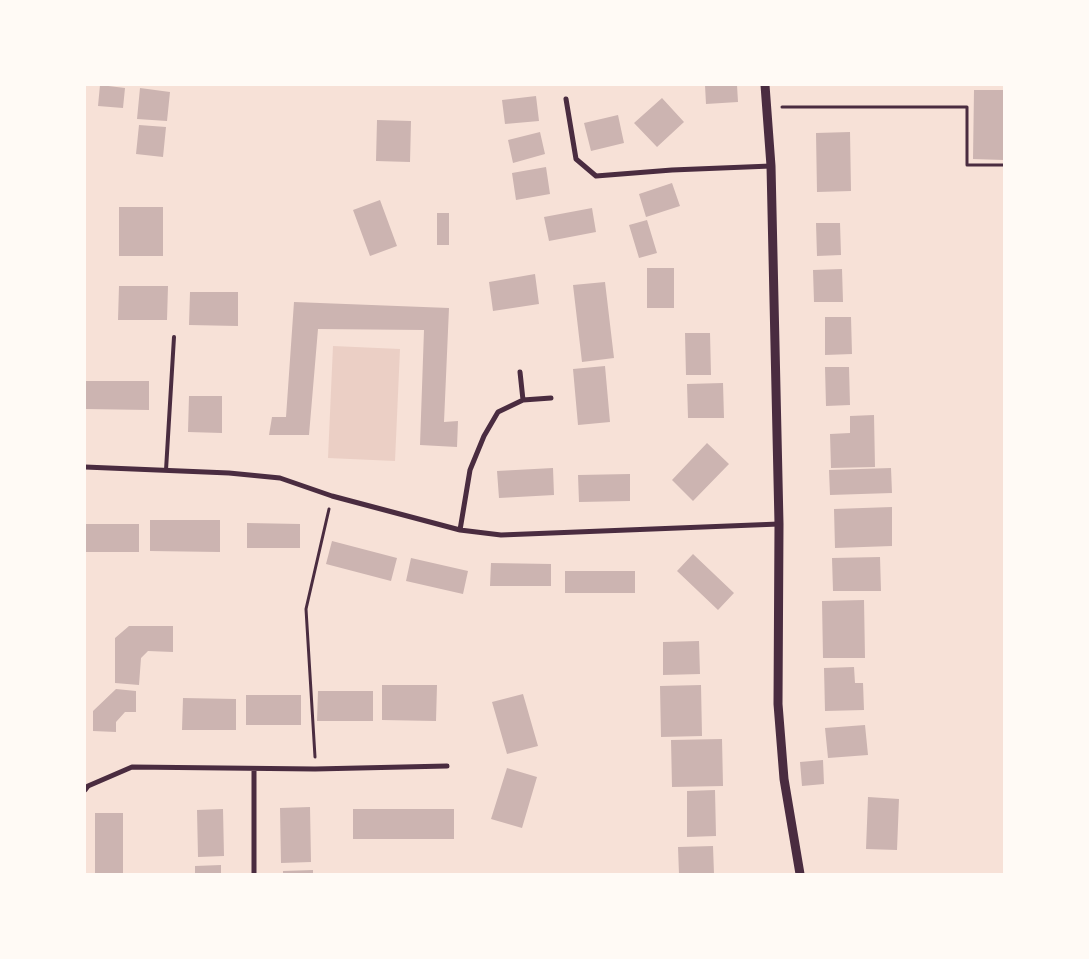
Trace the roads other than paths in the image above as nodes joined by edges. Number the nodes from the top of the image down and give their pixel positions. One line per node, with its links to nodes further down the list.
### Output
1 (765, 85): 3 (street)
2 (566, 99): 3 (street)
3 (771, 166): 10 (street)
4 (174, 337): 9 (lane)
5 (520, 372): 7 (street)
6 (551, 398): 7 (street)
7 (522, 400): 11 (street)
8 (85, 467): 9 (street)
9 (166, 470): 11 (street)
10 (780, 524): 11 (street); 16 (street)
11 (460, 530)
12 (447, 766): 13 (street)
13 (254, 769): 14 (street); 15 (street)
14 (85, 790)
15 (254, 874)
16 (800, 874)

